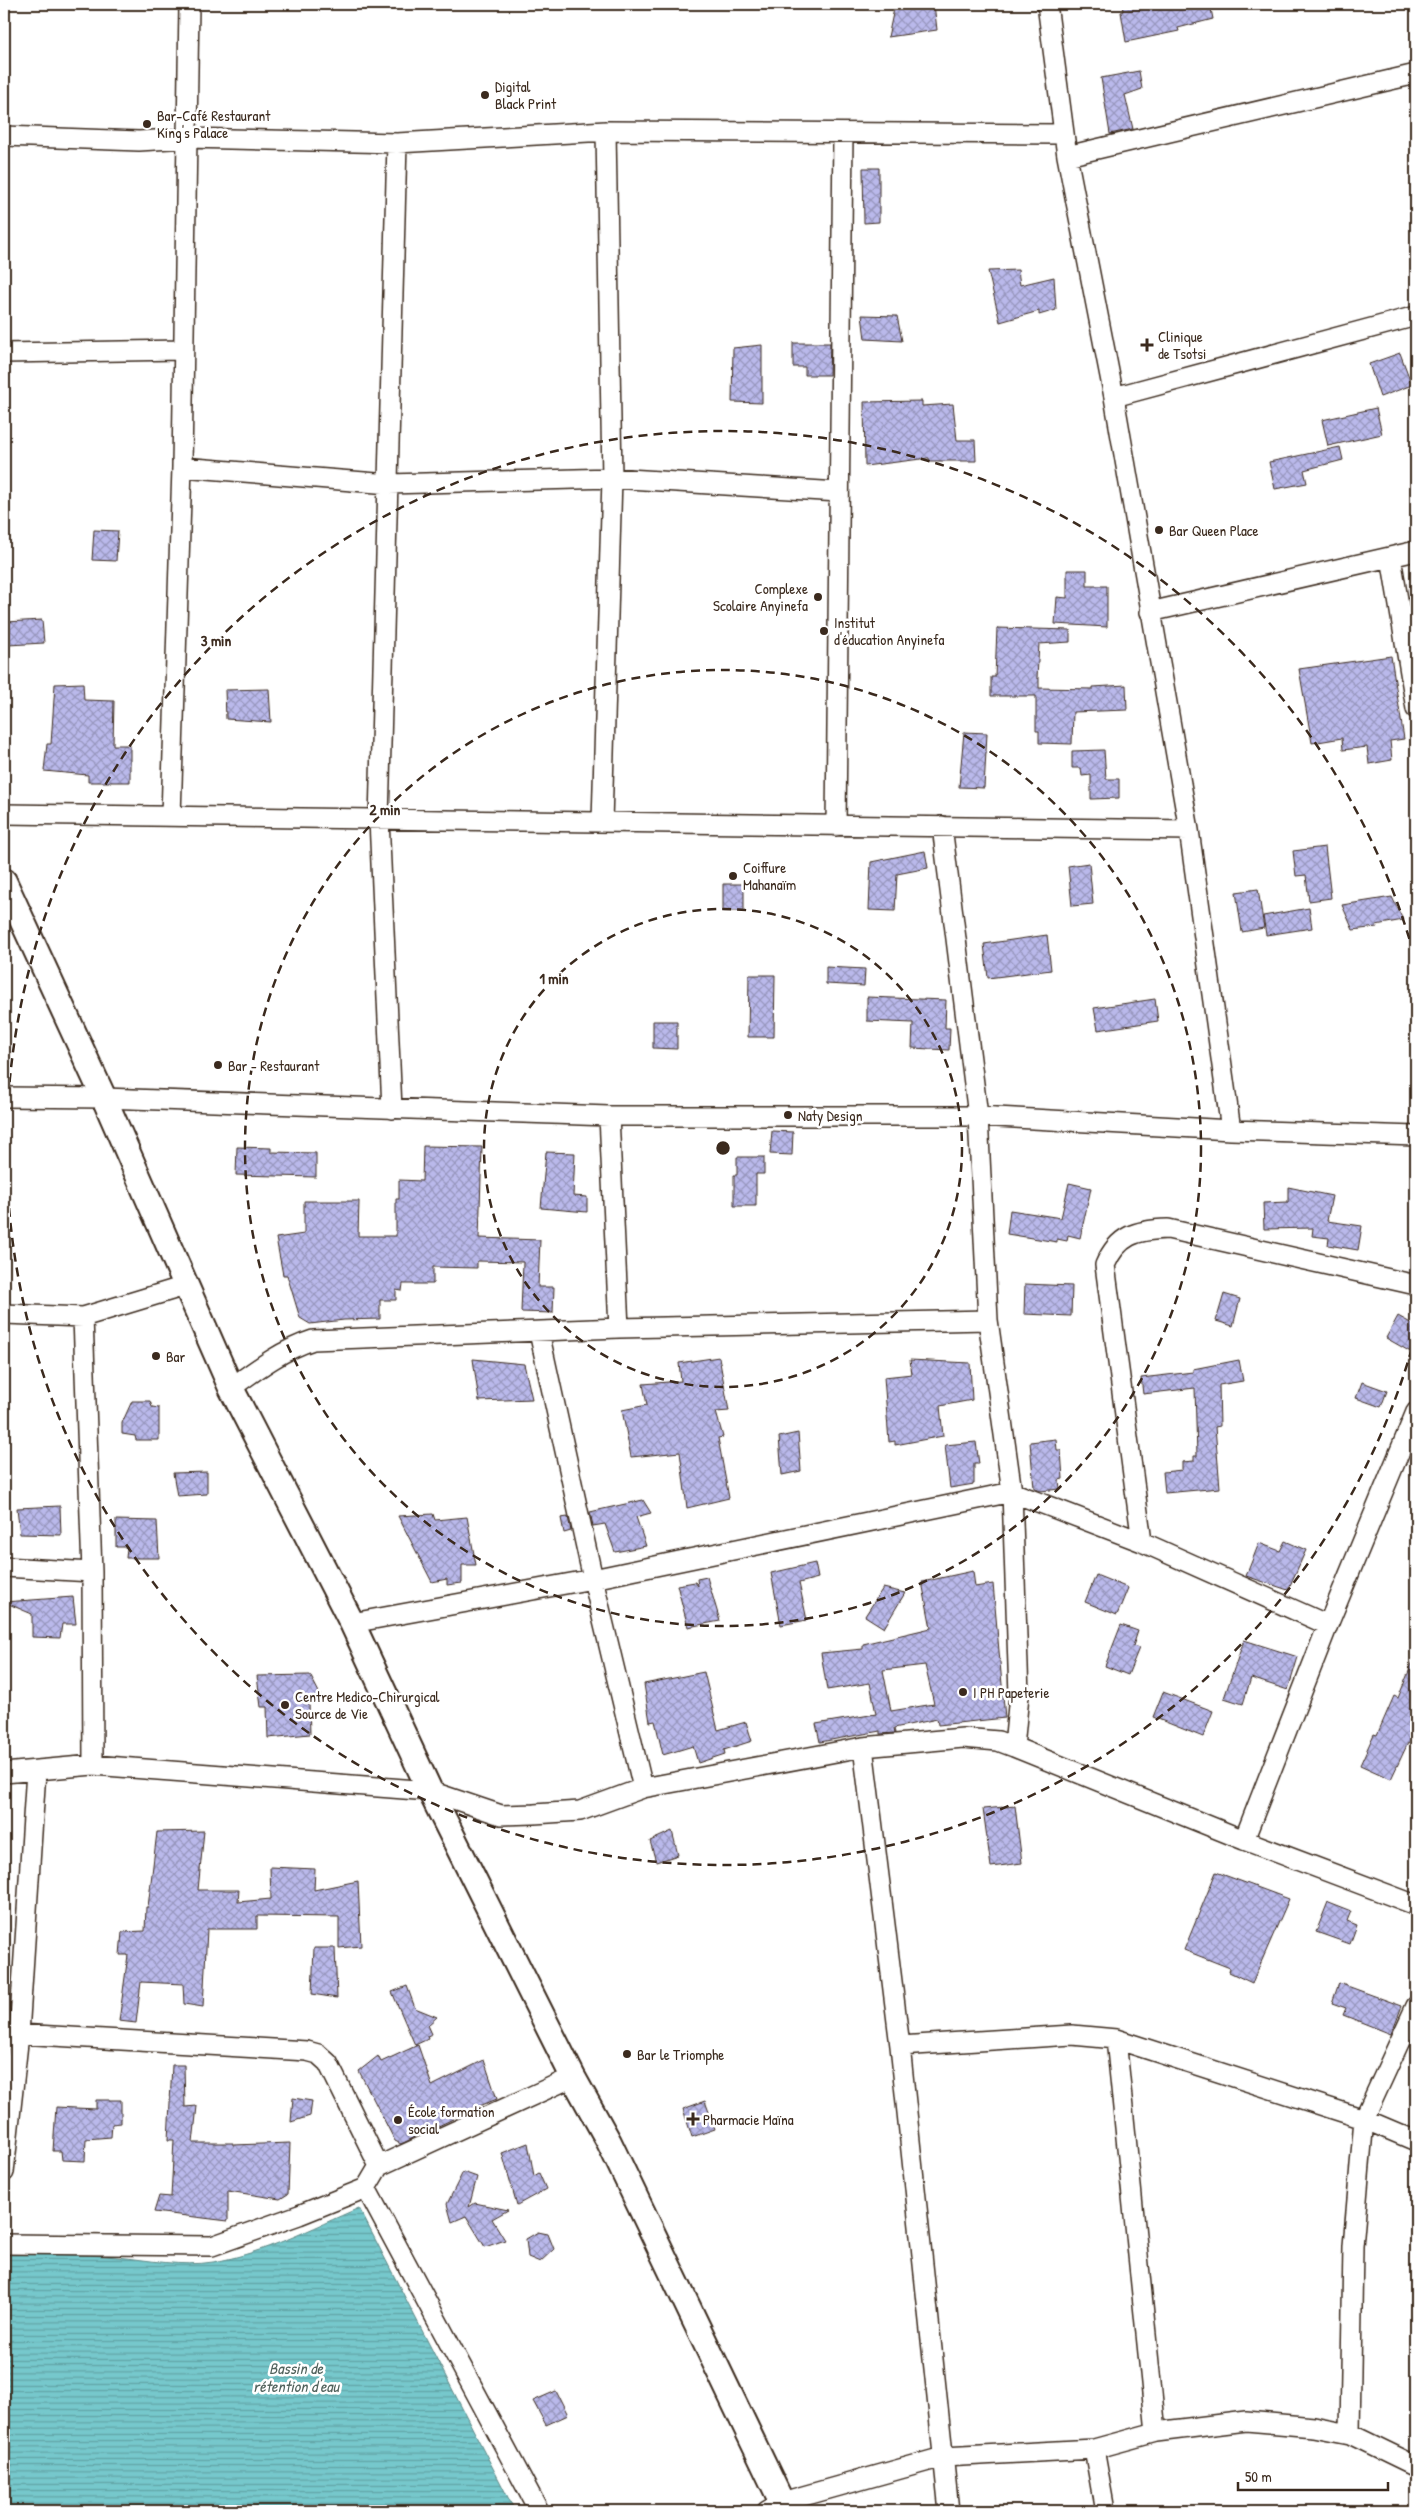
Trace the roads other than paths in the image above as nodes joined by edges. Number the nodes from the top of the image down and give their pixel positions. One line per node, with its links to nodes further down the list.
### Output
1 (189, 4): 8 (street)
2 (1047, 4): 6 (street)
3 (1416, 74): 10 (street)
4 (606, 132): 5 (street); 9 (street); 16 (street)
5 (843, 133): 6 (street); 18 (street)
6 (1064, 134): 10 (street)
7 (4, 136): 8 (street)
8 (187, 138): 9 (street); 12 (street)
9 (397, 143): 17 (street)
10 (1067, 156): 14 (street)
11 (1416, 316): 14 (street)
12 (182, 350): 13 (street); 15 (street)
13 (4, 353)
14 (1114, 397): 21 (street)
15 (182, 468): 17 (street); 24 (street)
16 (612, 478): 17 (street); 18 (street); 26 (street)
17 (389, 484): 25 (street)
18 (839, 492): 27 (street)
19 (1416, 552): 20 (street)
20 (1391, 557): 21 (street); 22 (street)
21 (1150, 612): 29 (street)
22 (1416, 709)
23 (4, 814): 24 (street)
24 (171, 816): 25 (street)
25 (378, 819): 26 (street); 33 (street)
26 (602, 822): 27 (street)
27 (836, 826): 28 (street)
28 (942, 826): 29 (street); 35 (street)
29 (1189, 830): 36 (street)
30 (4, 882): 32 (street)
31 (4, 1098): 32 (street)
32 (104, 1098): 33 (street); 39 (street)
33 (392, 1109): 34 (street)
34 (609, 1116): 35 (street); 43 (street)
35 (978, 1116): 36 (street); 42 (street)
36 (1231, 1130): 37 (street)
37 (1416, 1136)
38 (1416, 1285): 49 (street)
39 (185, 1286): 41 (street); 45 (street)
40 (4, 1314): 41 (street)
41 (83, 1318): 51 (street)
42 (988, 1320): 43 (street); 48 (street)
43 (619, 1328): 44 (street)
44 (539, 1332): 45 (street); 52 (street)
45 (230, 1388): 53 (street)
46 (1416, 1412): 47 (street)
47 (1412, 1436): 54 (street)
48 (1012, 1492): 49 (street); 52 (street); 56 (street)
49 (1142, 1542): 54 (street)
50 (4, 1567): 51 (street)
51 (92, 1572): 57 (street)
52 (593, 1579): 53 (street); 60 (street)
53 (352, 1623): 61 (street)
54 (1328, 1625): 62 (street)
55 (863, 1747): 56 (street); 60 (street); 67 (street)
56 (1014, 1747): 62 (street)
57 (93, 1765): 58 (street); 61 (street)
58 (36, 1771): 59 (street); 65 (street)
59 (4, 1773)
60 (643, 1788): 61 (street)
61 (430, 1791): 68 (street)
62 (1244, 1840): 63 (street)
63 (1416, 1905)
64 (1416, 2006): 69 (street)
65 (19, 2034): 71 (street); 72 (street)
66 (1116, 2039): 67 (street); 69 (street); 75 (street)
67 (900, 2046): 78 (street)
68 (573, 2077): 71 (street); 80 (street)
69 (1364, 2119): 70 (street); 76 (street)
70 (1416, 2141)
71 (379, 2166): 73 (street)
72 (4, 2172)
73 (366, 2188): 74 (street); 81 (street)
74 (4, 2244)
75 (1156, 2432): 76 (street); 77 (street)
76 (1350, 2434): 79 (street)
77 (1094, 2449): 78 (street); 83 (street)
78 (943, 2457): 80 (street); 82 (street)
79 (1416, 2466)
80 (778, 2508)
81 (539, 2511)
82 (949, 2511)
83 (1104, 2511)

